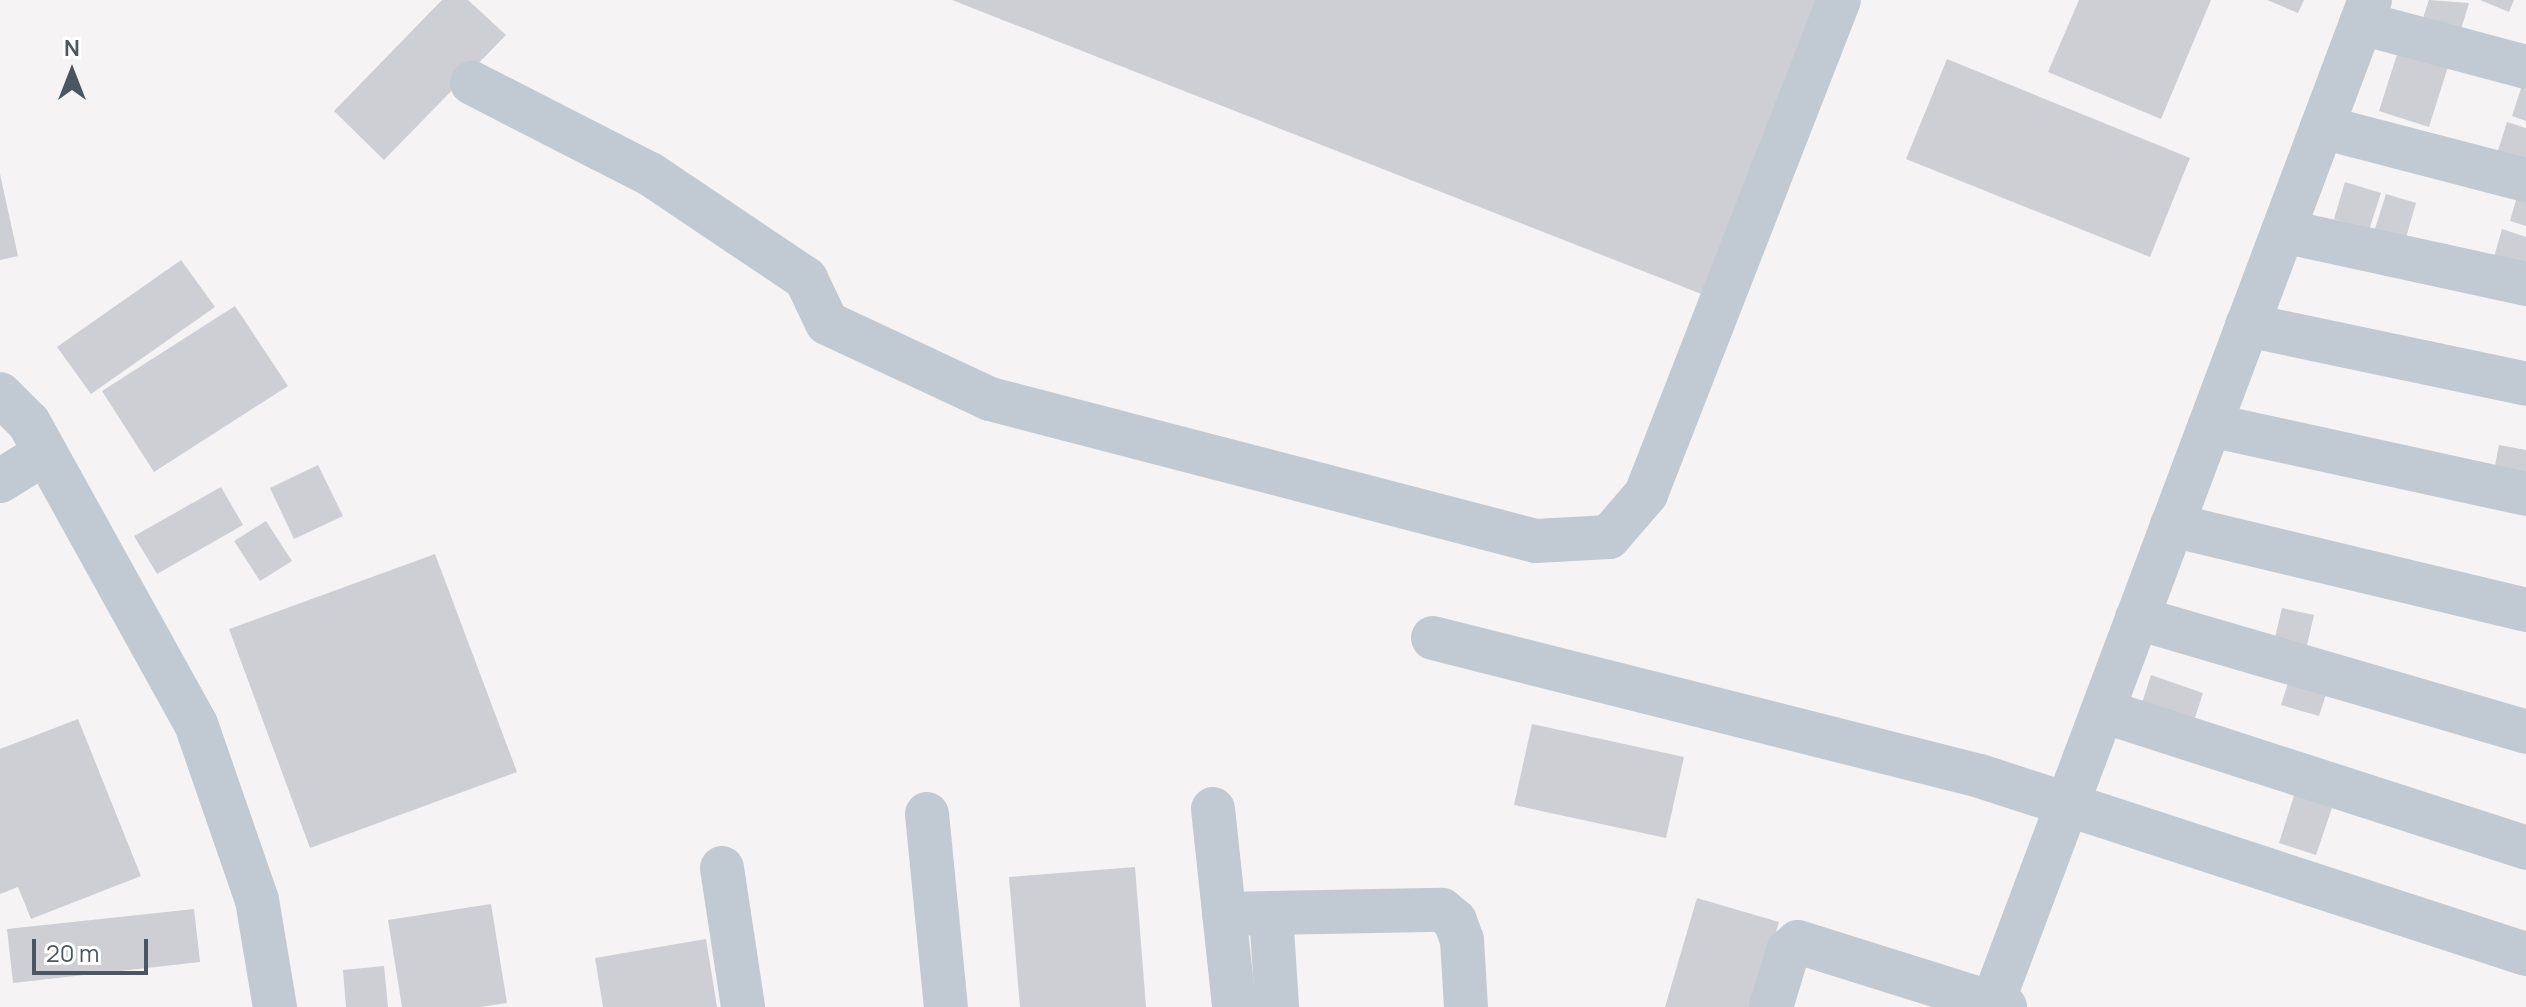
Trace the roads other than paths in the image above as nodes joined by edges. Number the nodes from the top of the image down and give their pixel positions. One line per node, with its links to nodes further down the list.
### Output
1 (1839, 0): 4 (street)
2 (2365, 12): 3 (street); 5 (street)
3 (2526, 67)
4 (472, 83)
5 (2322, 127): 6 (street); 7 (street)
6 (2526, 180)
7 (2283, 231): 8 (street); 9 (street)
8 (2526, 284)
9 (2247, 325): 10 (street); 12 (street)
10 (2526, 384)
11 (0, 394): 13 (street)
12 (2210, 425): 15 (street); 16 (street)
13 (45, 453): 14 (street); 31 (street)
14 (0, 481)
15 (2526, 494)
16 (2172, 525): 17 (street); 18 (street)
17 (2526, 610)
18 (2137, 618): 20 (street); 21 (street)
19 (1433, 638): 22 (street)
20 (2103, 711): 22 (street); 25 (street)
21 (2526, 732)
22 (2067, 803): 29 (street); 30 (street)
23 (1213, 809): 28 (street)
24 (927, 814): 33 (street)
25 (2526, 848)
26 (722, 868): 32 (street)
27 (1271, 913): 28 (street); 35 (street); 36 (street)
28 (1224, 914): 34 (street)
29 (2526, 954)
30 (1996, 1006): 37 (street)
31 (275, 1007)
32 (743, 1007)
33 (946, 1007)
34 (1234, 1007)
35 (1277, 1007)
36 (1466, 1007)
37 (1771, 1007)

